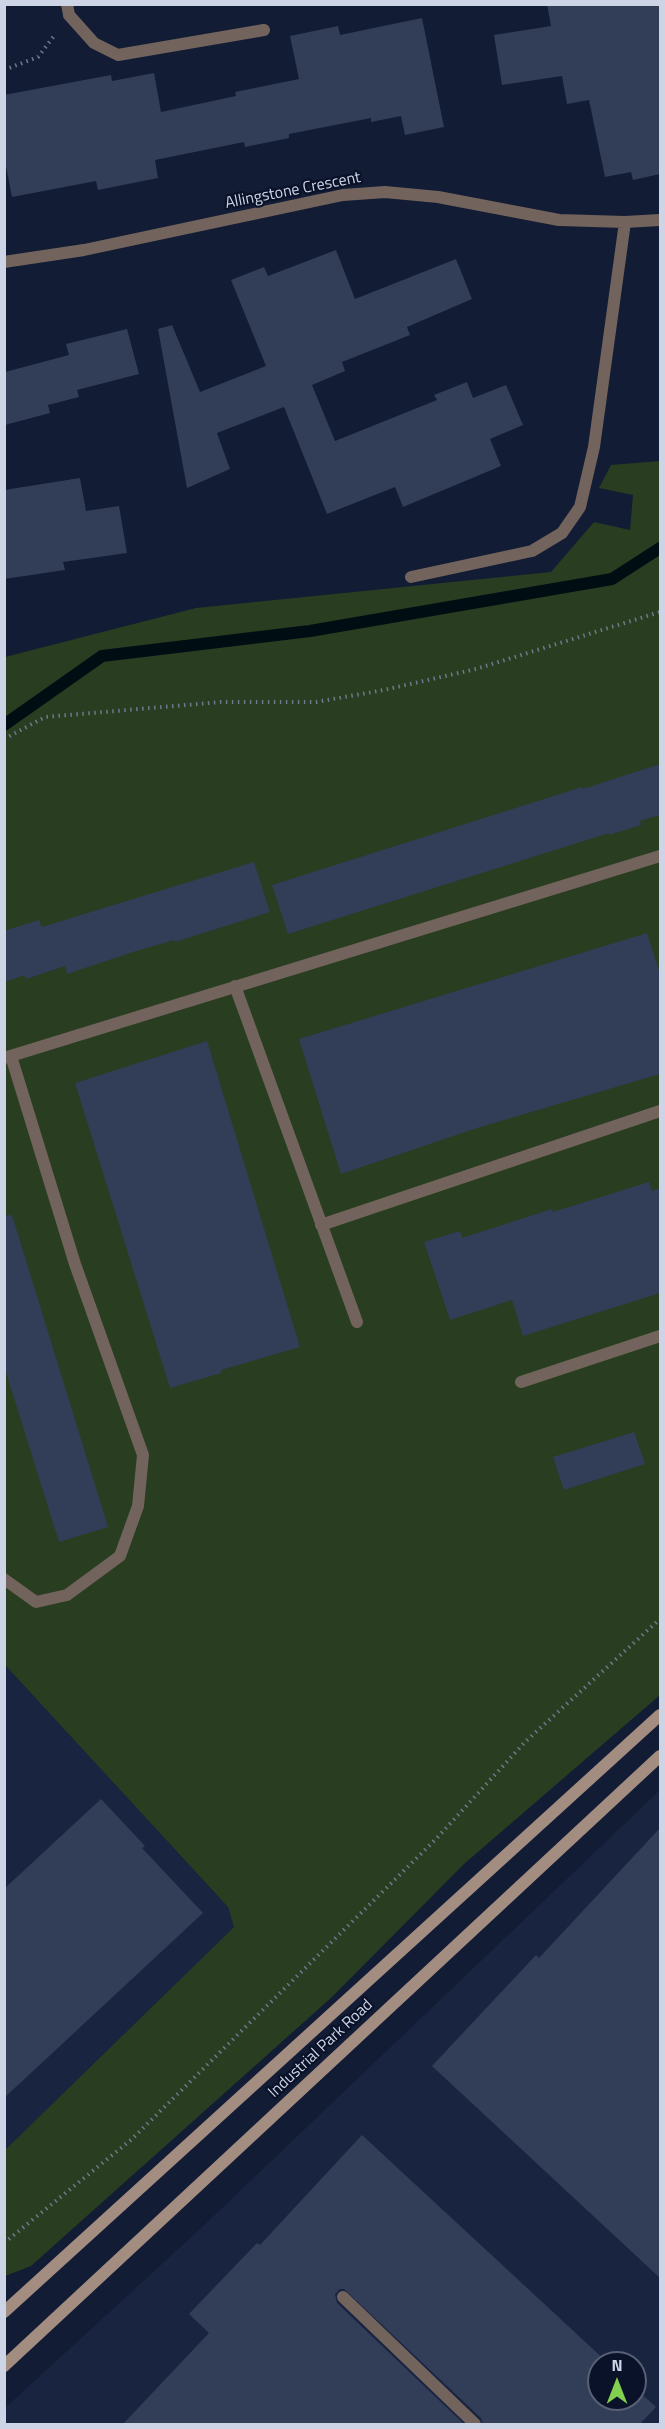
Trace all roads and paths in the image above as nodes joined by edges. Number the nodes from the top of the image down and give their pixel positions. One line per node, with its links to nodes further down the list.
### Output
1 (68, 10): 2 (street); 3 (path)
2 (264, 30)
3 (4, 70)
4 (660, 220): 5 (street, Allingstone Crescent)
5 (625, 222): 6 (street, Allingstone Crescent); 7 (street)
6 (4, 262)
7 (411, 577)
8 (660, 612): 9 (path)
9 (4, 739)
10 (660, 856): 11 (street)
11 (236, 986): 12 (street); 14 (street)
12 (8, 1057): 18 (street)
13 (660, 1111): 14 (street)
14 (321, 1225): 15 (street)
15 (357, 1322)
16 (660, 1336): 17 (street)
17 (521, 1382)
18 (4, 1579)
19 (660, 1619): 22 (path)
20 (660, 1714): 24 (street, Industrial Park Road)
21 (660, 1756): 25 (street, Industrial Park Road)
22 (4, 2243)
23 (343, 2297): 26 (street)
24 (4, 2312)
25 (4, 2366)
26 (475, 2424)

